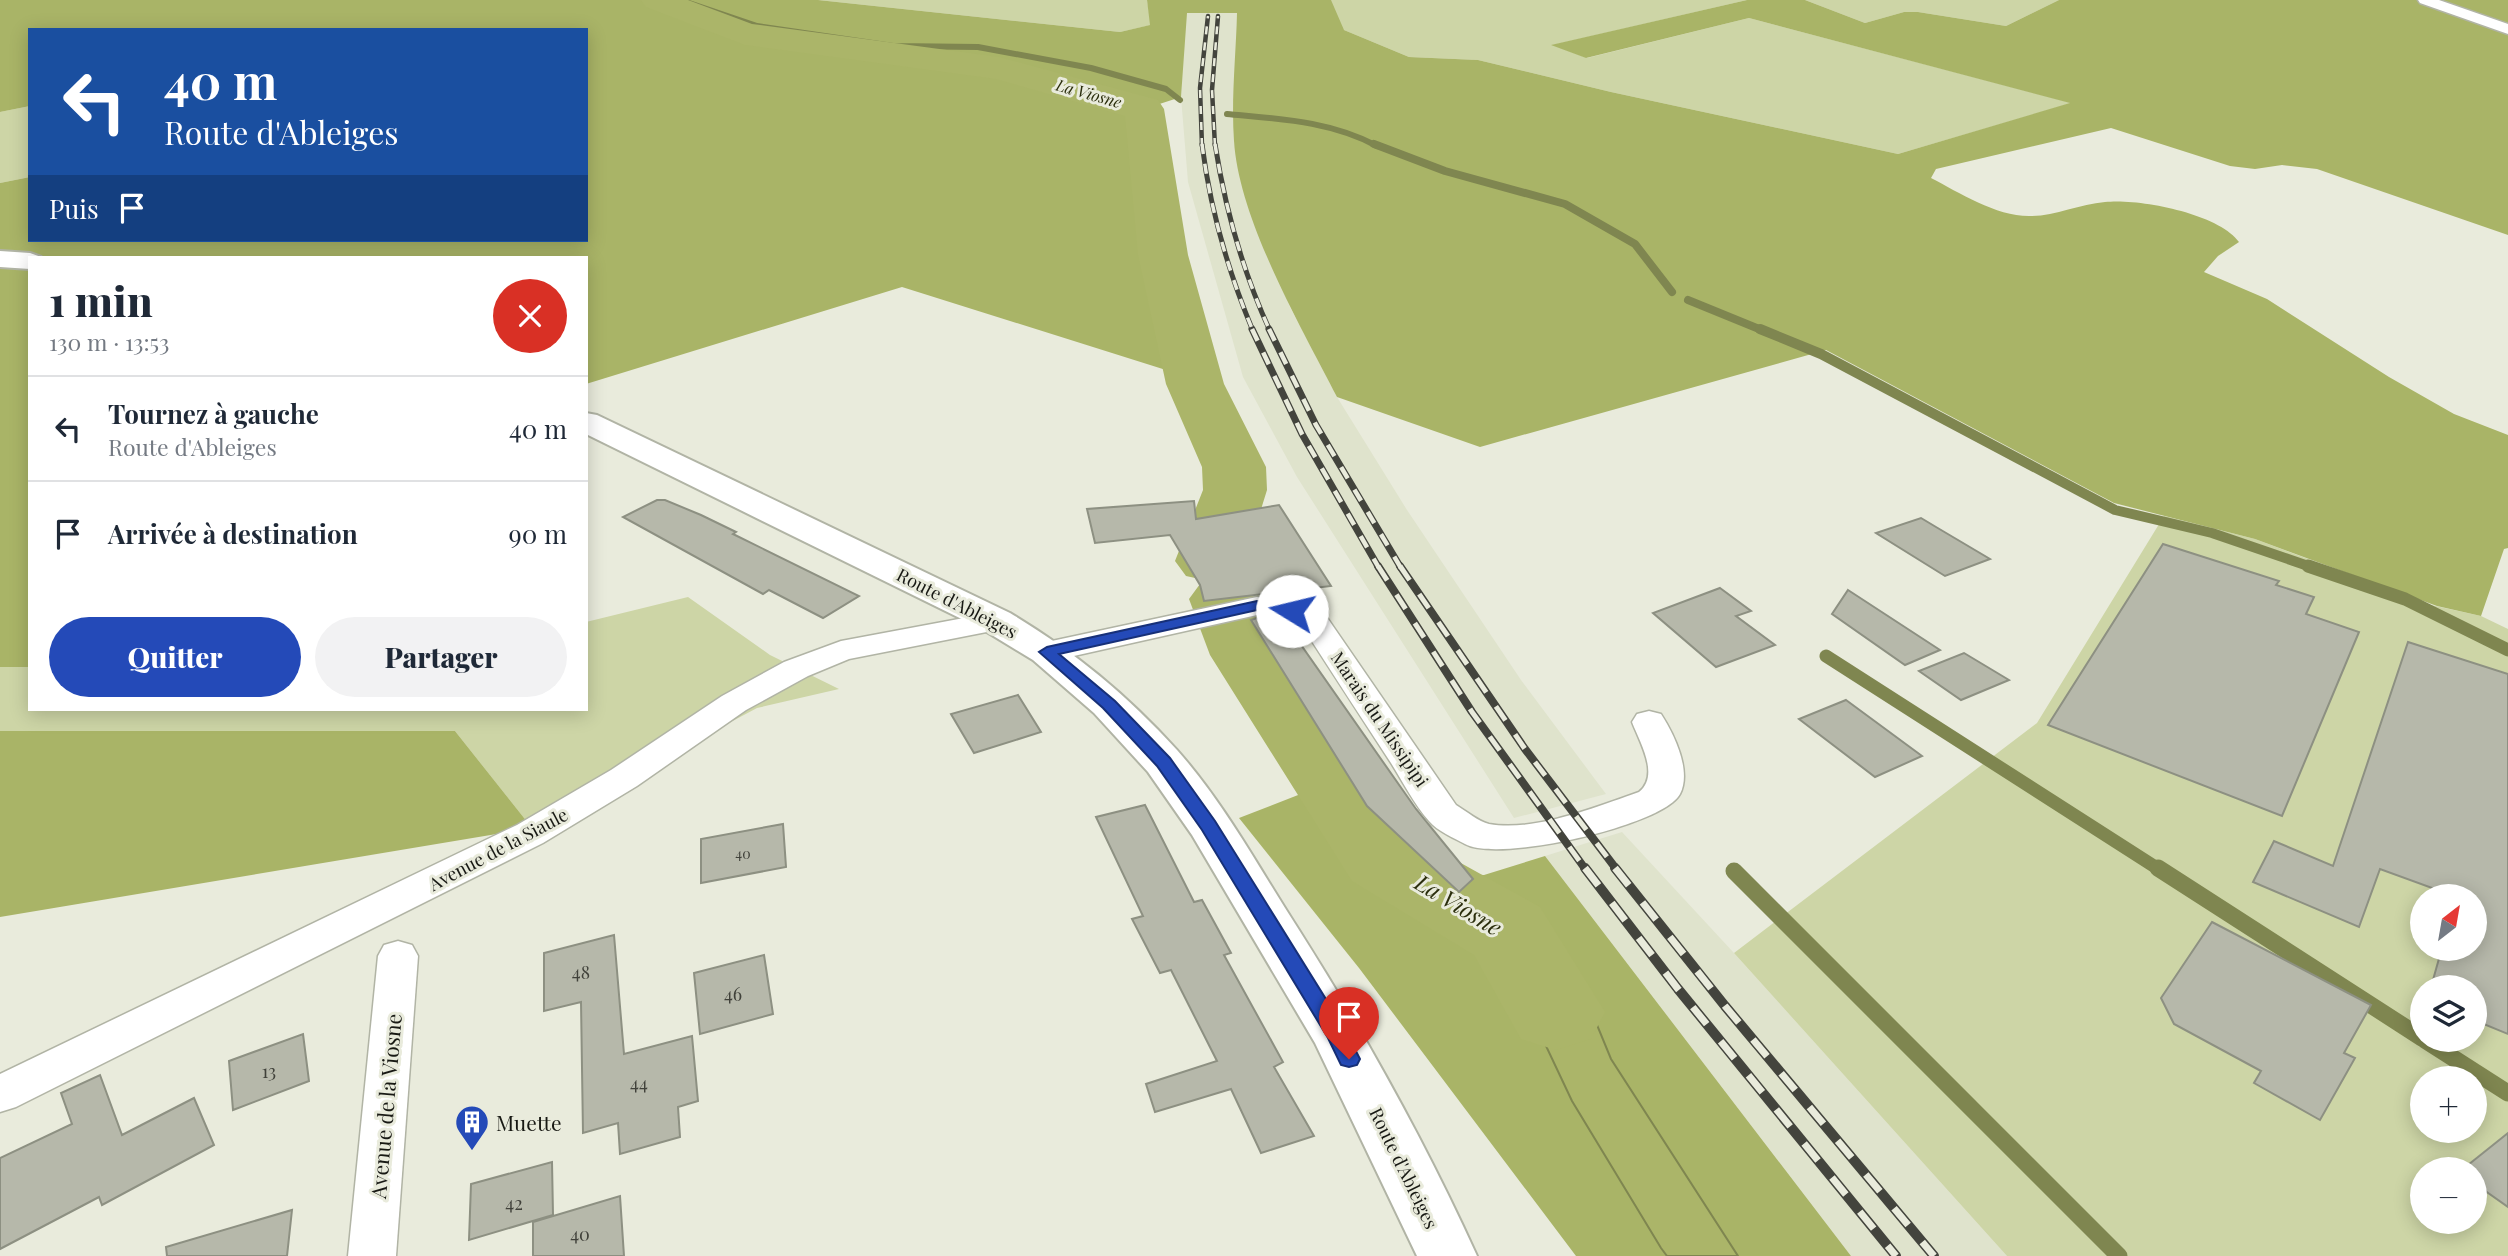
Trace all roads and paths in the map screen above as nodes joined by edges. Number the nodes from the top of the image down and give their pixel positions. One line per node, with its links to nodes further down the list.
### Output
1 (2425, 0): 2 (street)
2 (2508, 29)
3 (0, 259): 4 (main road)
4 (28, 261)
5 (588, 423): 6 (main road, Route d'Ableiges)
6 (996, 621): 7 (main road, Route d'Ableiges); 10 (street, Avenue de la Siaule)
7 (1047, 652): 8 (street, Marais du Missipipi); 12 (main road, Route d'Ableiges)
8 (1649, 722)
9 (398, 956): 11 (street, Avenue de la Viosne)
10 (0, 1094)
11 (372, 1256)
12 (1447, 1256)

